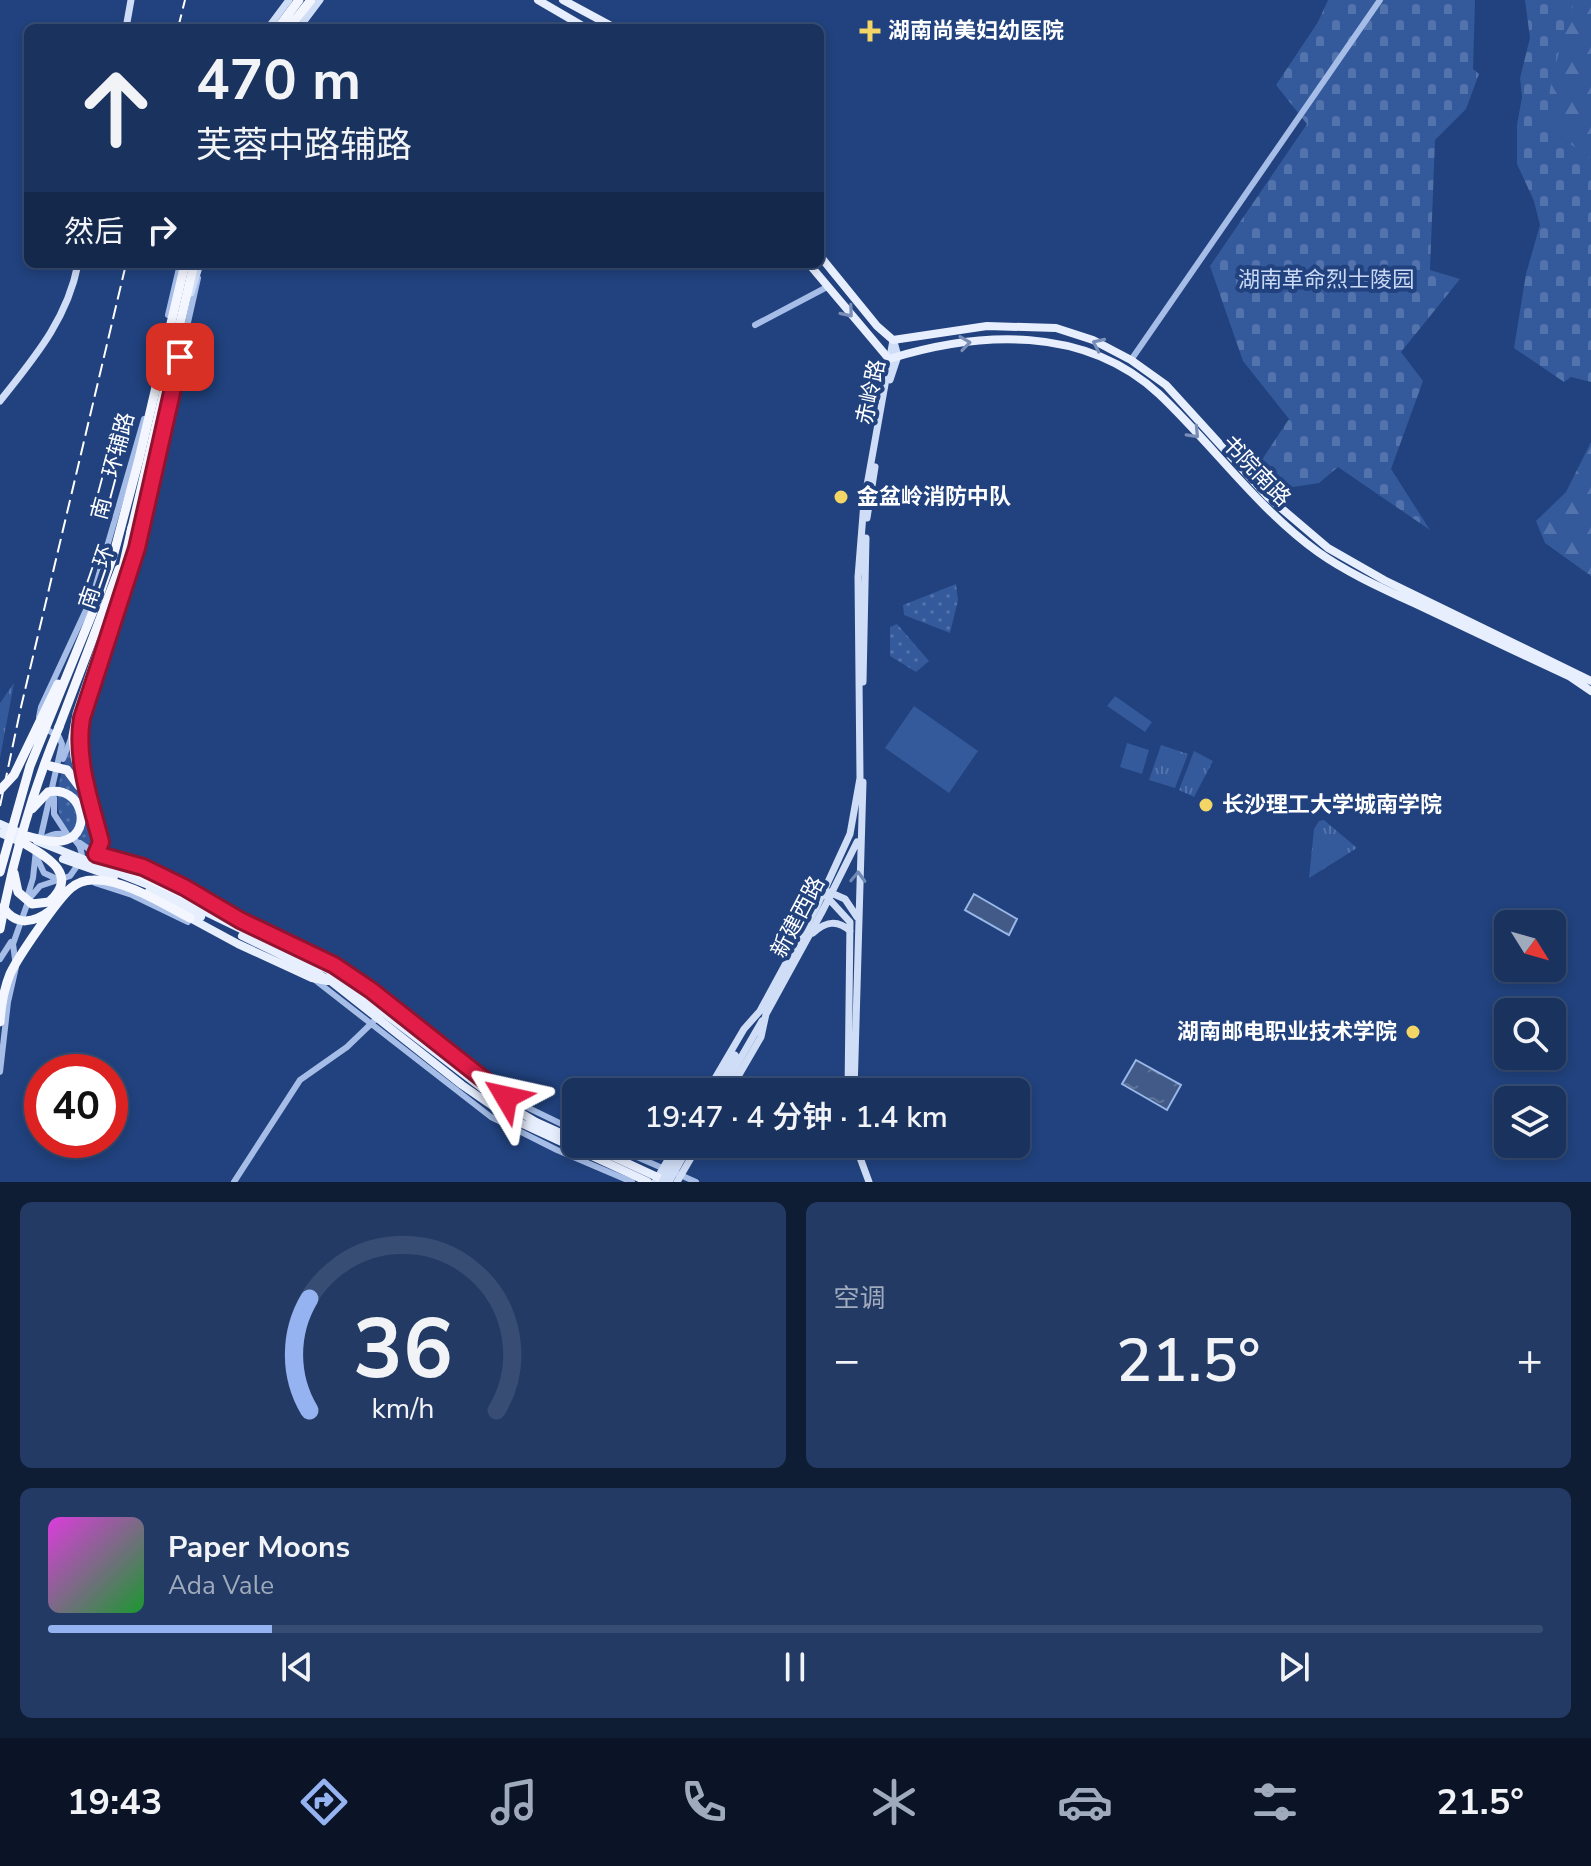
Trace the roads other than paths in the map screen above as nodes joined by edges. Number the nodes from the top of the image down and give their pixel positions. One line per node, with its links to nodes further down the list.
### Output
1 (129, 0): 9 (main road)
2 (289, 0): 10 (main road)
3 (299, 0): 11 (highway)
4 (311, 0): 12 (highway)
5 (320, 0): 13 (main road)
6 (538, 0): 14 (main road)
7 (563, 0): 15 (main road)
8 (1380, 0): 30 (street)
9 (125, 24)
10 (271, 24)
11 (281, 24)
12 (292, 24)
13 (302, 24)
14 (579, 24)
15 (608, 24)
16 (824, 261): 28 (main road)
17 (75, 268): 31 (main road)
18 (75, 268): 32 (main road)
19 (181, 268): 47 (street, 南二环辅路)
20 (182, 268): 26 (highway, 南二环, bridge)
21 (193, 268): 26 (highway, 南二环)
22 (199, 268): 26 (main road)
23 (200, 268): 37 (street, 南二环辅路)
24 (812, 268): 25 (main road)
25 (827, 287): 27 (street); 29 (main road, one-way to 29)
26 (176, 324): 33 (highway, 南二环); 34 (highway, 南二环, bridge)
27 (755, 325)
28 (893, 340): 29 (main road, 赤岭路); 30 (main road, 书院南路, one-way to 28)
29 (894, 357): 36 (main road, 书院南路, one-way to 36); 44 (main road, 赤岭路); 55 (main road, 赤岭路)
30 (1131, 360): 35 (main road, 书院南路)
31 (0, 395)
32 (0, 401)
33 (132, 527): 40 (highway, bridge); 41 (highway, 南二环, bridge)
34 (84, 634): 38 (highway, 南二环, bridge); 39 (highway, bridge)
35 (1591, 681)
36 (1591, 691)
37 (84, 710): 43 (street, 南二环辅路); 49 (street)
38 (24, 787): 40 (highway, bridge); 52 (highway, 南二环, bridge)
39 (0, 790)
40 (86, 800): 57 (highway, bridge)
41 (26, 819): 46 (highway, bridge); 51 (highway, 南二环, bridge)
42 (0, 828): 46 (main road, bridge)
43 (67, 834): 45 (street); 47 (street)
44 (859, 837): 55 (main road, 新建西路); 60 (main road, 赤岭路, one-way to 44)
45 (76, 840): 49 (street); 53 (street)
46 (28, 841): 47 (street); 48 (street); 51 (highway, bridge); 65 (main road, bridge)
47 (41, 842): 48 (street)
48 (37, 853): 53 (street); 68 (street)
49 (96, 854): 50 (street)
50 (117, 858): 54 (street); 59 (street)
51 (15, 861): 56 (highway, 南二环, bridge)
52 (0, 872)
53 (61, 878): 54 (street); 74 (street)
54 (109, 887): 63 (street)
55 (826, 895): 60 (main road); 64 (main road); 66 (main road, 新建西路); 71 (main road, 新建西路)
56 (3, 897): 58 (highway, bridge); 62 (highway, 南二环, bridge)
57 (194, 899): 59 (main road)
58 (60, 901): 61 (highway, bridge); 73 (highway, bridge)
59 (220, 910): 67 (main road)
60 (857, 917): 78 (main road, 赤岭路)
61 (190, 918): 63 (main road)
62 (0, 929)
63 (208, 930): 69 (main road)
64 (851, 932): 66 (main road); 79 (main road, 赤岭路)
65 (244, 934): 67 (main road); 70 (main road)
66 (808, 937): 71 (main road, 新建西路)
67 (311, 956): 80 (street); 81 (main road)
68 (0, 959)
69 (312, 978): 70 (main road); 72 (street)
70 (332, 982): 72 (main road)
71 (763, 1012): 75 (main road, 新建西路); 76 (main road, 新建西路); 77 (main road, 新建西路)
72 (374, 1020): 92 (street); 93 (street); 94 (main road)
73 (0, 1022)
74 (0, 1072)
75 (718, 1078)
76 (728, 1078)
77 (737, 1078)
78 (851, 1078)
79 (851, 1078)
80 (562, 1124)
81 (562, 1134)
82 (614, 1158): 91 (main road)
83 (640, 1158): 89 (street)
84 (669, 1158): 89 (main road)
85 (673, 1158): 91 (main road, bridge)
86 (682, 1158): 95 (main road, bridge)
87 (691, 1158): 90 (main road)
88 (862, 1158): 97 (main road)
89 (663, 1168): 90 (street); 91 (main road)
90 (679, 1179): 96 (street)
91 (658, 1180): 95 (main road)
92 (234, 1182)
93 (632, 1182)
94 (648, 1182)
95 (669, 1182)
96 (696, 1182)
97 (871, 1182)

